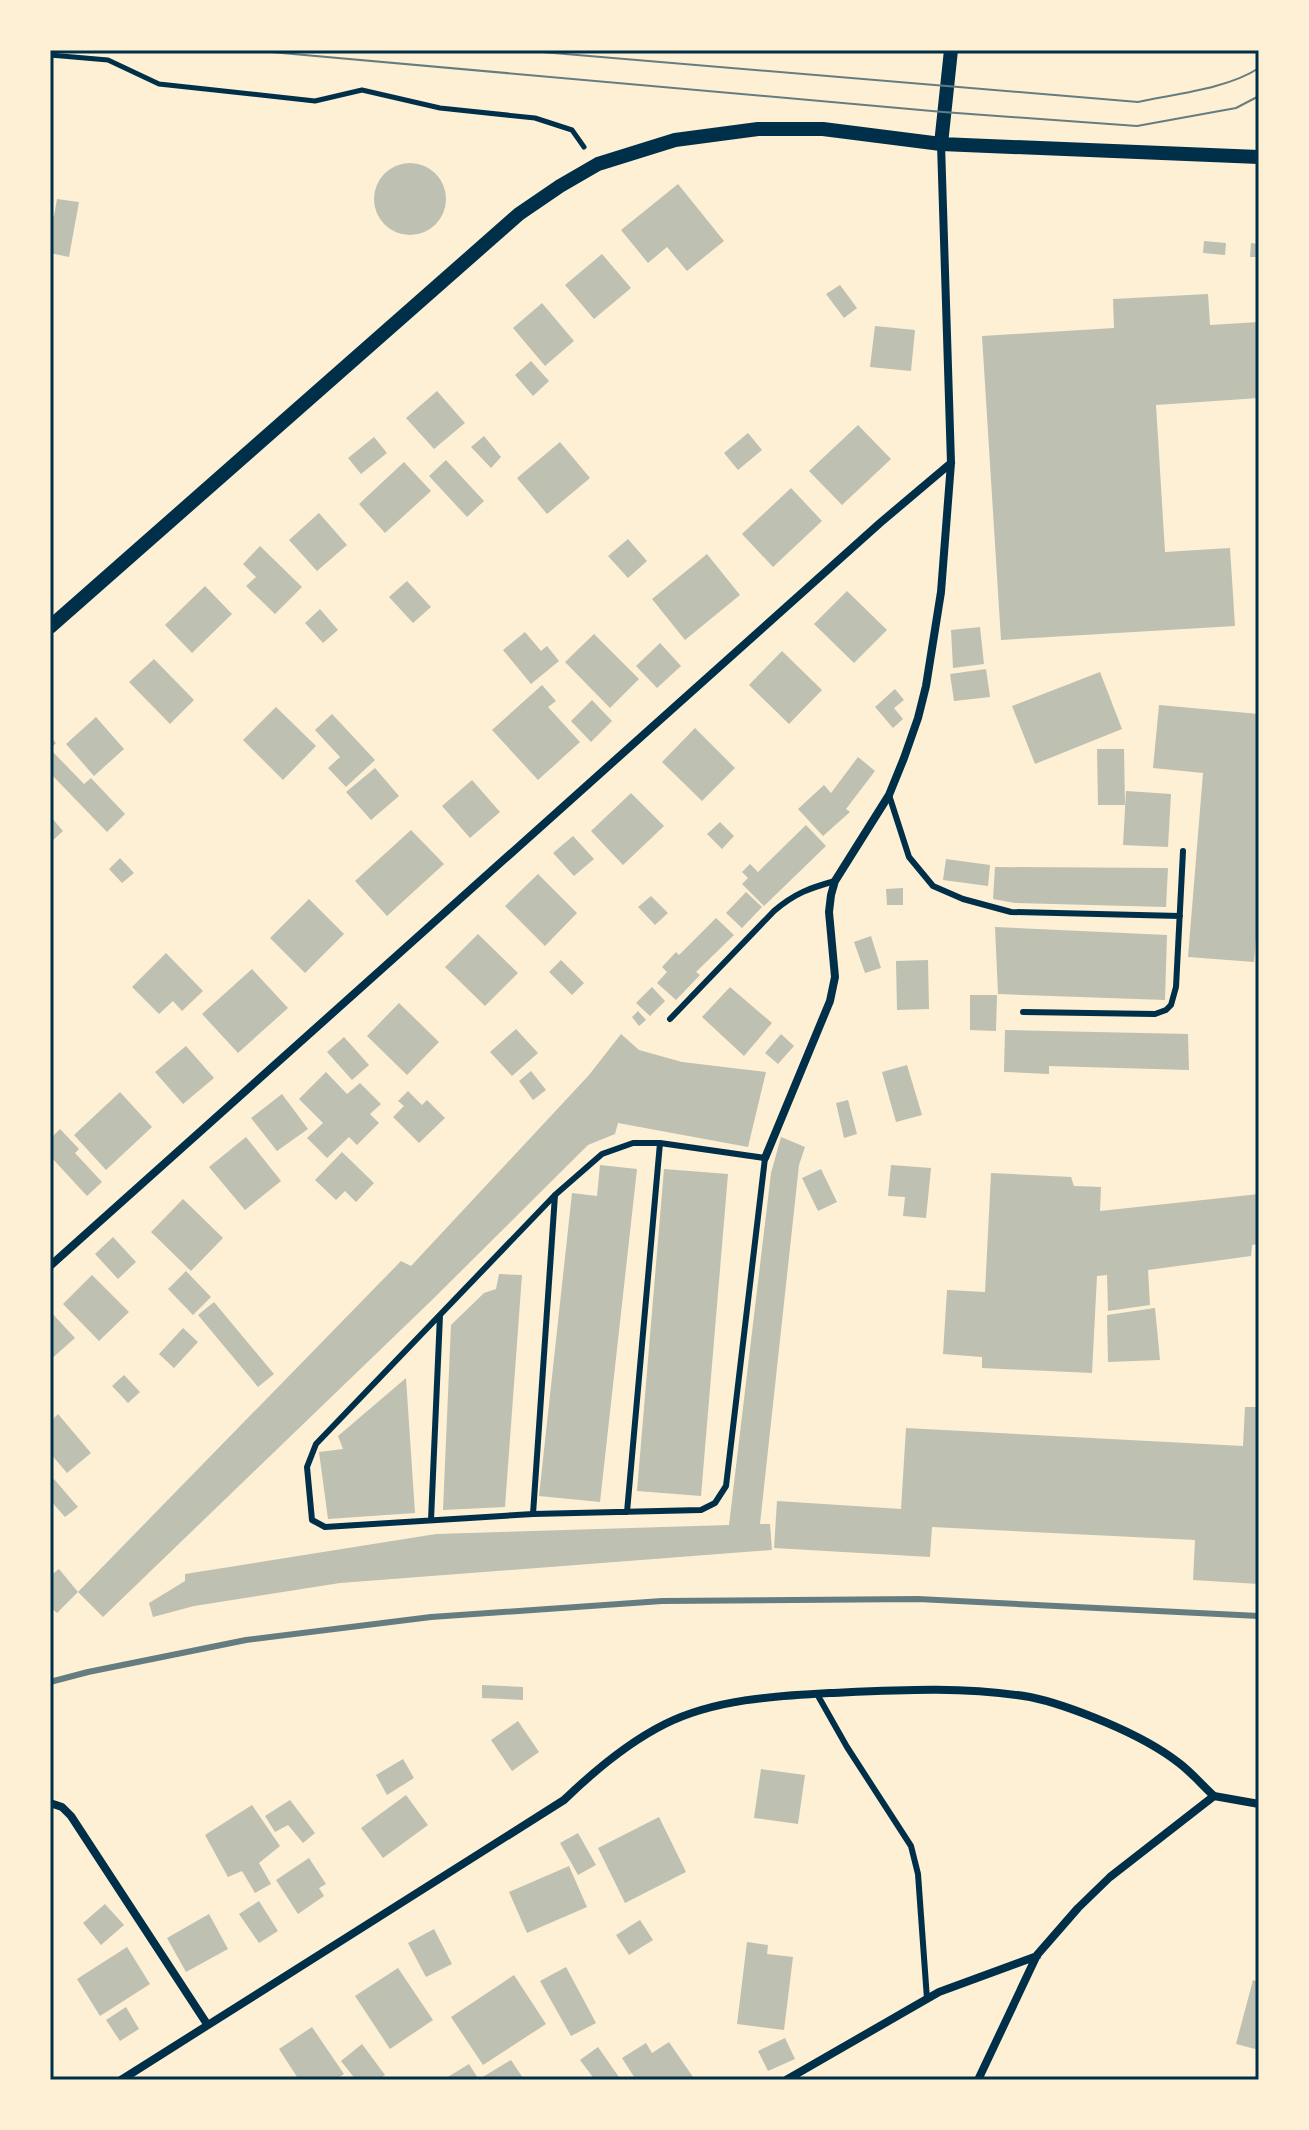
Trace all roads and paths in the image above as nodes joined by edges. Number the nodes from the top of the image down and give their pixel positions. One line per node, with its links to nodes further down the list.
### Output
1 (951, 50): 3 (street)
2 (50, 55): 5 (path)
3 (941, 144): 4 (street); 5 (street); 6 (street)
4 (1259, 157)
5 (598, 164): 7 (street)
6 (951, 463): 8 (street); 17 (street)
7 (50, 627)
8 (889, 795): 10 (street); 11 (lane)
9 (1183, 851): 11 (lane)
10 (835, 881): 13 (lane); 15 (street)
11 (1180, 916): 12 (lane)
12 (1023, 1012)
13 (670, 1019)
14 (660, 1143): 15 (lane); 16 (lane); 19 (lane)
15 (765, 1158): 19 (lane)
16 (555, 1195): 18 (lane); 20 (lane)
17 (50, 1266)
18 (440, 1314): 21 (lane); 21 (lane)
19 (627, 1512): 20 (lane)
20 (533, 1514): 21 (lane)
21 (431, 1520)
22 (817, 1694): 23 (street); 27 (lane); 28 (street)
23 (1214, 1796): 25 (street); 26 (street)
24 (50, 1803): 28 (street)
25 (1259, 1804)
26 (1037, 1955): 27 (street); 31 (street)
27 (927, 1999): 30 (street)
28 (207, 2024): 29 (street)
29 (121, 2080)
30 (786, 2080)
31 (978, 2080)

